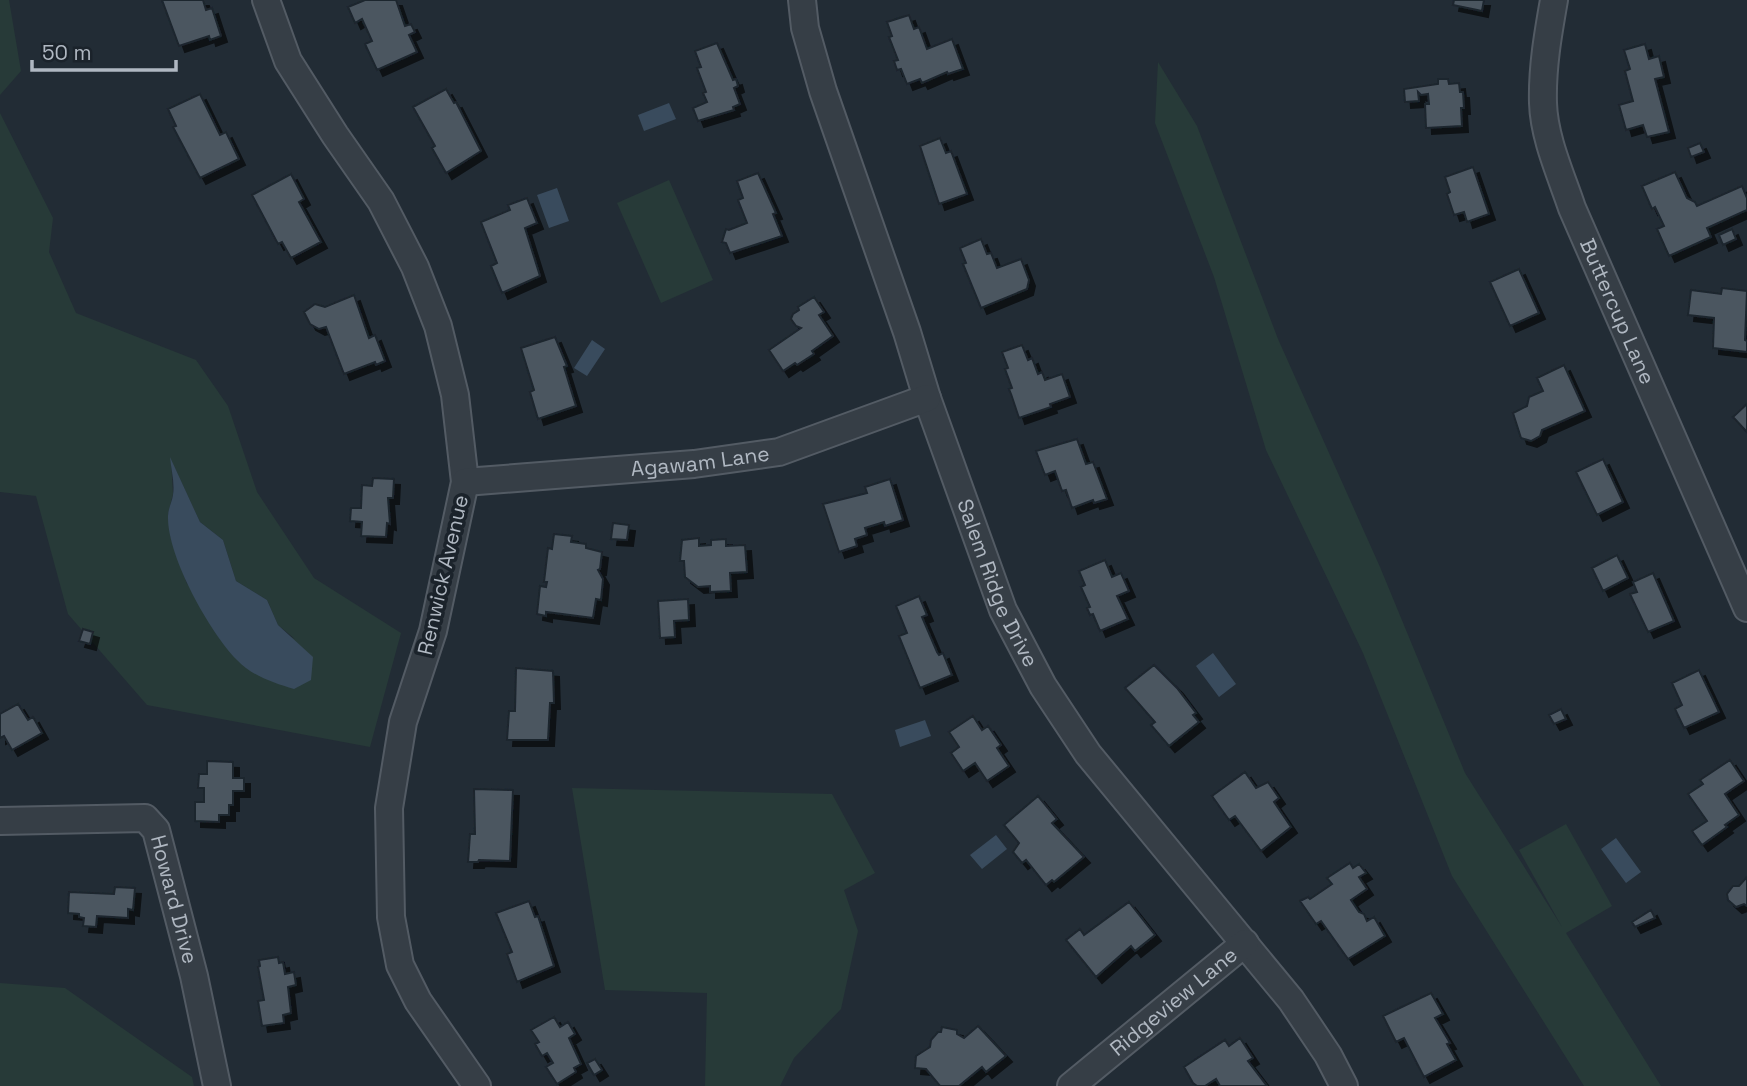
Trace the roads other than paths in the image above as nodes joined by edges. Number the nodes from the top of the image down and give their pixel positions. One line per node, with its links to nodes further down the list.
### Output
1 (266, 0): 5 (street, Renwick Avenue)
2 (802, 0): 4 (street, Salem Ridge Drive)
3 (1554, 0): 6 (street, Buttercup Lane)
4 (927, 398): 5 (street, Agawam Lane); 8 (street, Salem Ridge Drive)
5 (465, 482): 10 (street, Renwick Avenue)
6 (1747, 608)
7 (0, 821): 9 (street, Howard Drive)
8 (1245, 943): 11 (street, Ridgeview Lane); 12 (street, Salem Ridge Drive)
9 (217, 1086)
10 (477, 1086)
11 (1071, 1086)
12 (1344, 1086)

